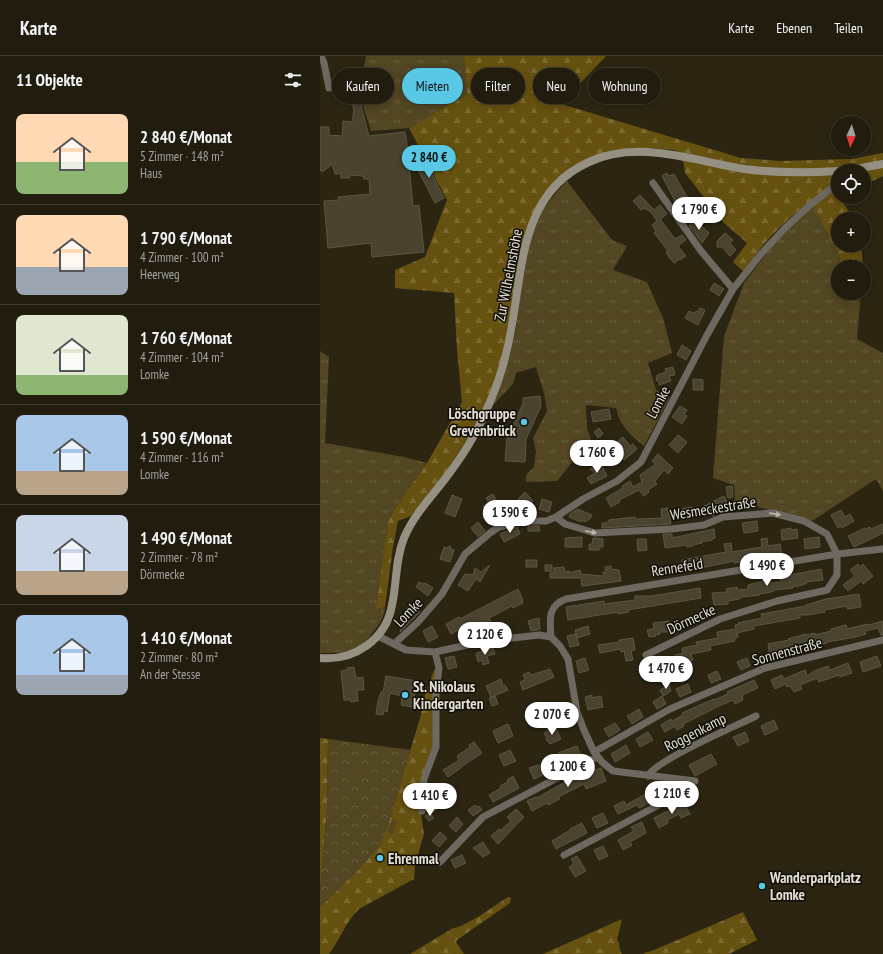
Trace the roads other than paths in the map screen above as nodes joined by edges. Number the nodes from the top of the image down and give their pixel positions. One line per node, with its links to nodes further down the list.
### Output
1 (321, 56): 2 (street)
2 (329, 88)
3 (883, 164): 4 (street)
4 (871, 166)
5 (831, 171): 12 (street, Zur Wilhelmshöhe)
6 (653, 183): 8 (street)
7 (831, 188): 8 (street, Lomke)
8 (733, 289): 9 (street, Lomke)
9 (556, 516): 11 (street, Wesmeckestraße, one-way to 11); 15 (street, Lomke)
10 (883, 549): 11 (street)
11 (837, 554): 13 (street, Rennefeld); 17 (street, Dörmecke)
12 (378, 636): 15 (street); 18 (street)
13 (551, 637): 16 (street); 20 (street)
14 (883, 640): 20 (street, Sonnenstraße)
15 (394, 644): 16 (street)
16 (435, 652): 24 (street)
17 (646, 655)
18 (320, 658)
19 (756, 716): 21 (street, Roggenkamp)
20 (596, 754): 21 (street); 26 (street, Sonnenstraße)
21 (648, 776): 22 (street)
22 (681, 780): 23 (street); 25 (street)
23 (695, 781)
24 (422, 811)
25 (564, 855)
26 (440, 862)

